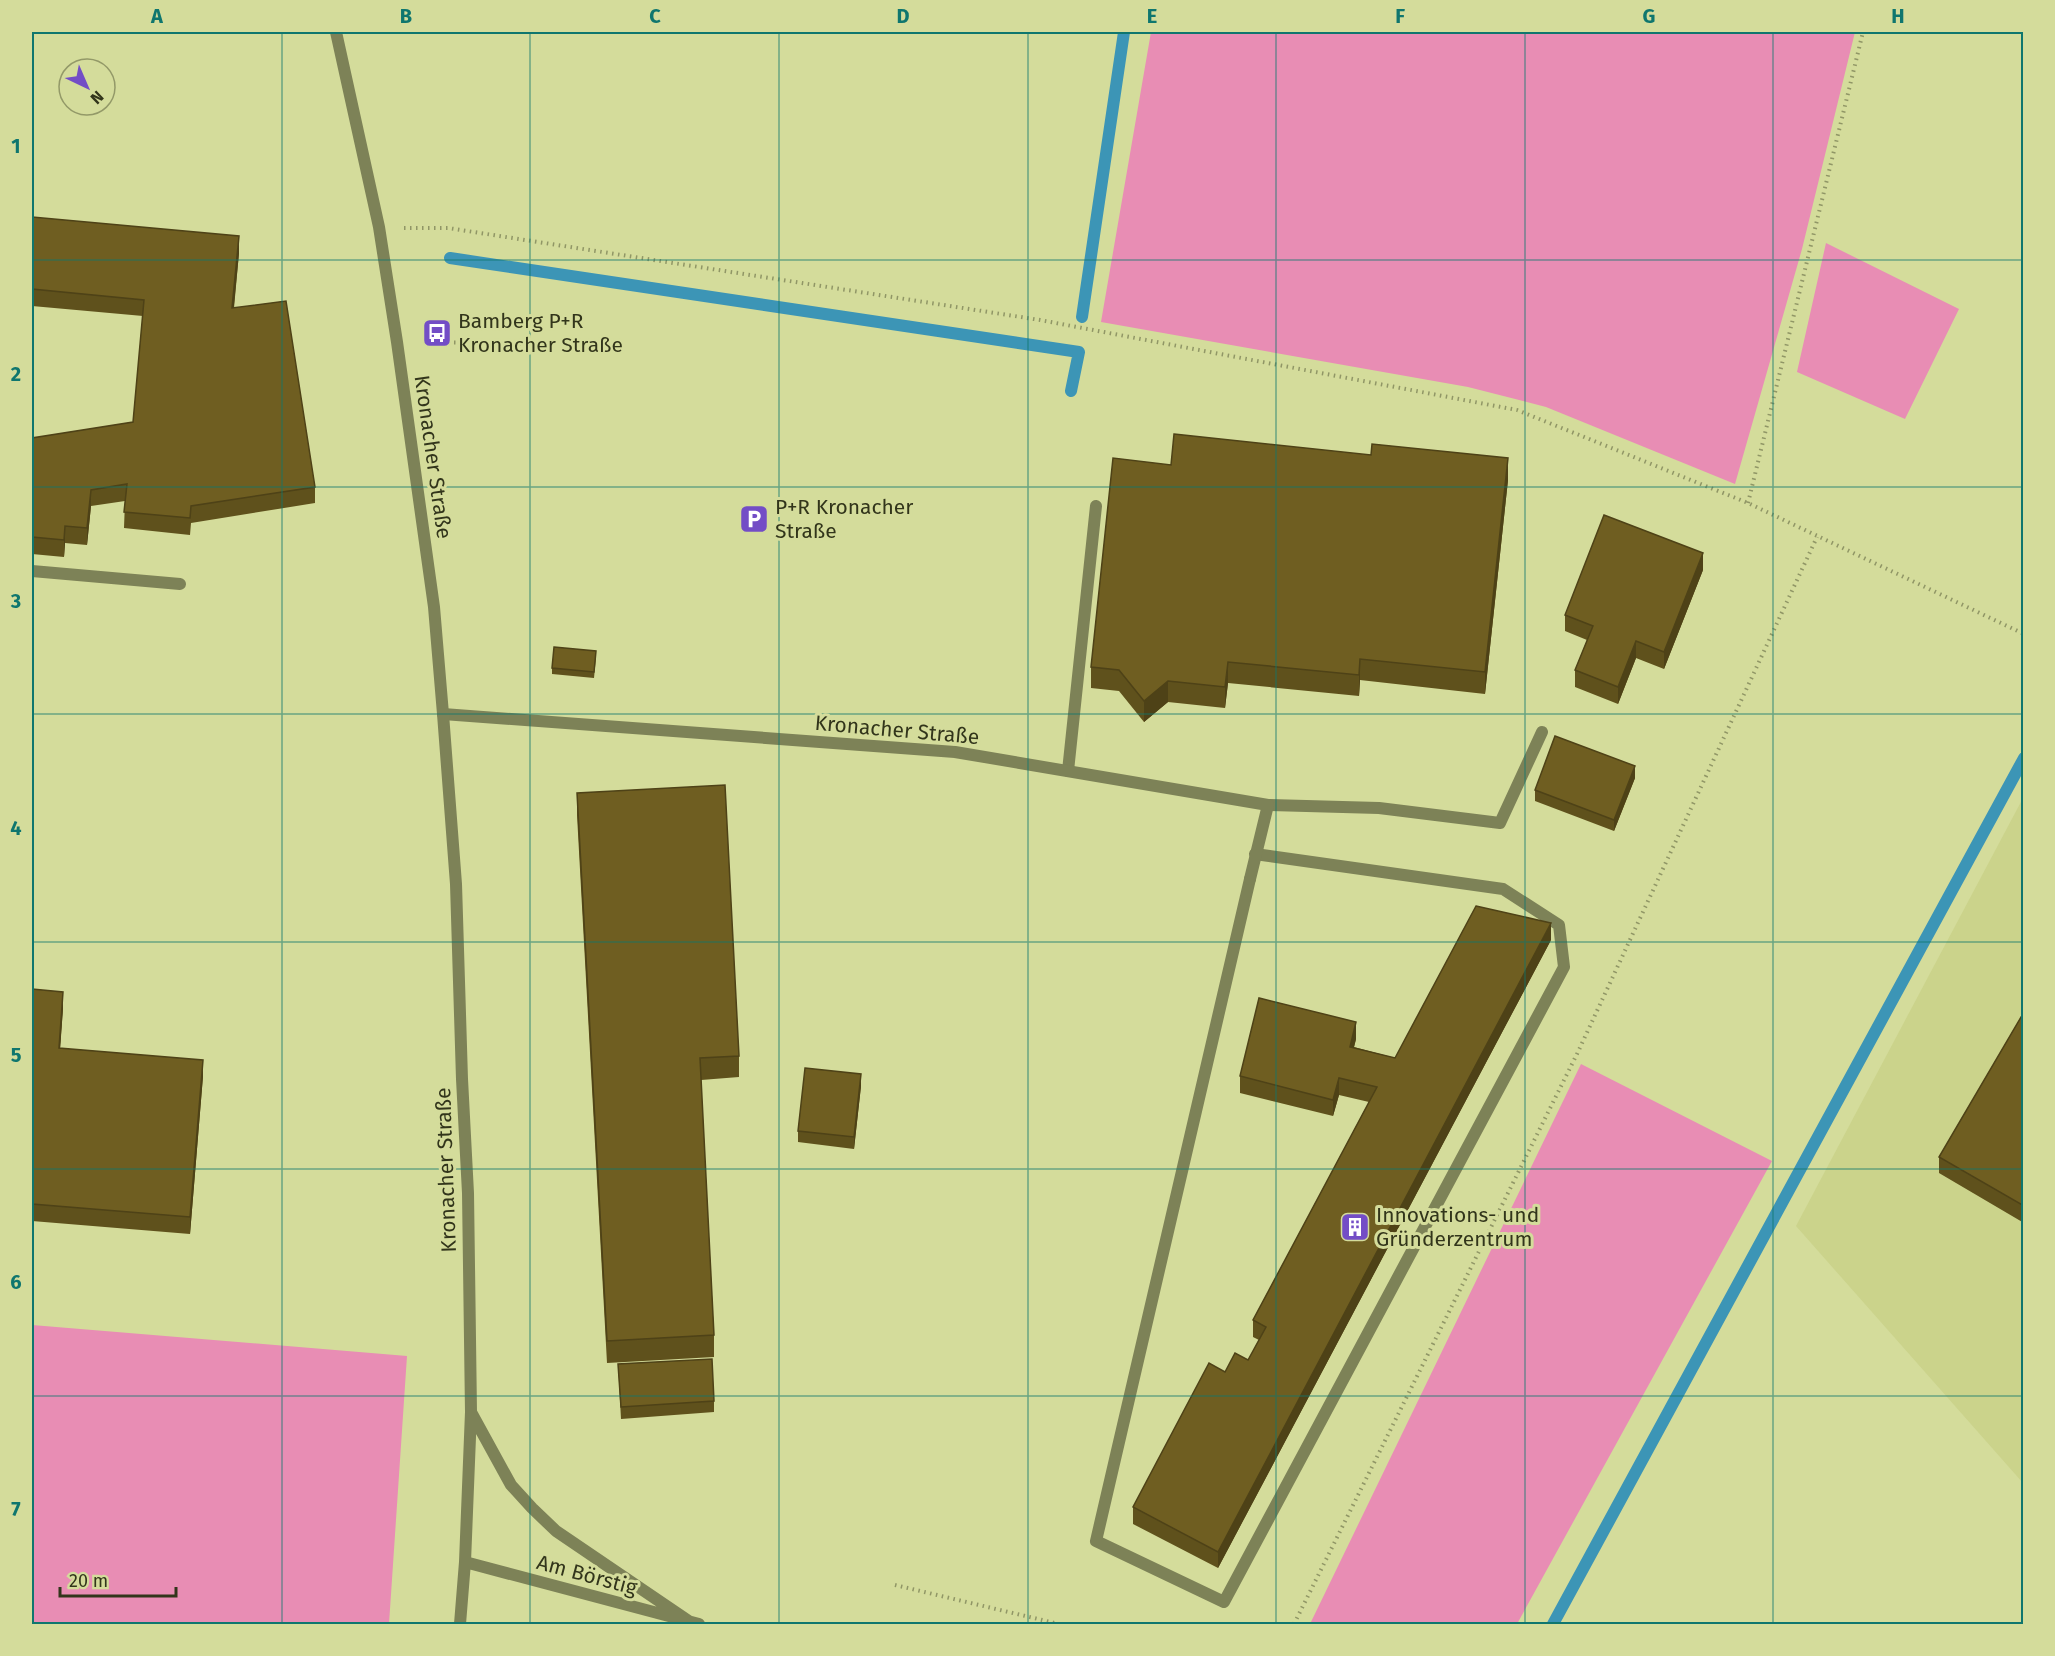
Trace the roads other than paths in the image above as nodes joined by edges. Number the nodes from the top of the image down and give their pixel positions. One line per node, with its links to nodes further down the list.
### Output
1 (336, 32): 5 (street, Kronacher Straße)
2 (1096, 506): 7 (street)
3 (32, 571): 4 (street)
4 (180, 584)
5 (442, 714): 7 (street, Kronacher Straße); 10 (street, Kronacher Straße)
6 (1542, 732): 8 (street, Kronacher Straße)
7 (1068, 771): 8 (street, Kronacher Straße)
8 (1268, 805): 9 (street)
9 (1255, 854): 9 (street)
10 (471, 1412): 11 (street, Kronacher Straße); 12 (street)
11 (465, 1562): 12 (street, Am Börstig); 13 (street, Kronacher Straße)
12 (694, 1623): 14 (street)
13 (460, 1624)
14 (672, 1624)

